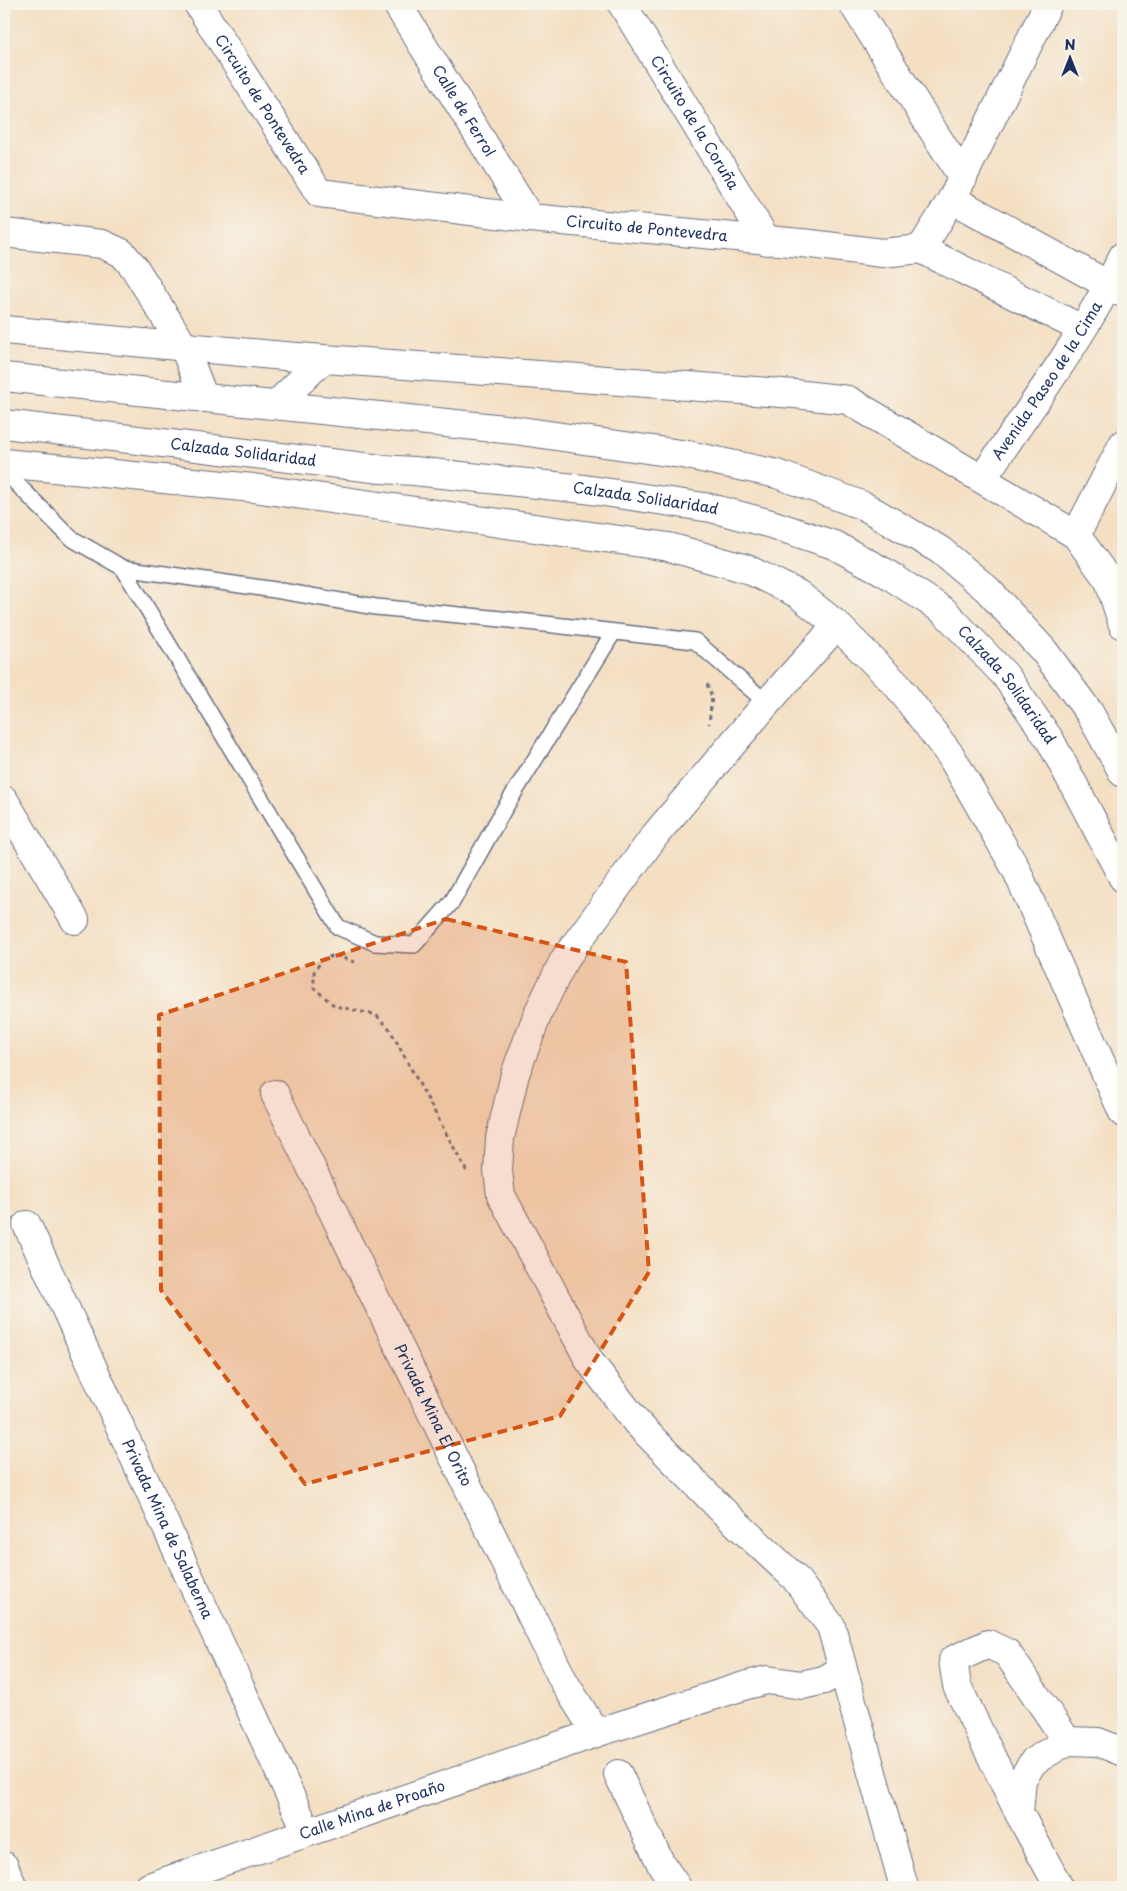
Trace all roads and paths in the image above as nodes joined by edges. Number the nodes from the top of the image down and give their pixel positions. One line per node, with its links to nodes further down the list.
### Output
1 (198, 4): 7 (street, Circuito de Pontevedra)
2 (397, 4): 7 (street, Calle de Ferrol)
3 (622, 4): 9 (street, Circuito de la Coruña)
4 (853, 4): 6 (street)
5 (1048, 4): 6 (street)
6 (958, 188): 10 (street); 12 (street)
7 (530, 218): 9 (street, Circuito de Pontevedra)
8 (4, 233): 15 (street)
9 (766, 241): 10 (street, Circuito de Pontevedra)
10 (921, 249): 13 (street)
11 (1123, 256): 12 (street, Avenida Paseo de la Cima)
12 (1116, 289): 13 (street, Avenida Paseo de la Cima)
13 (1082, 329): 25 (street, Avenida Paseo de la Cima)
14 (4, 330): 15 (street)
15 (184, 347): 16 (street); 18 (street)
16 (323, 359): 19 (street); 25 (street)
17 (4, 377): 18 (street)
18 (204, 398): 19 (street)
19 (276, 404): 35 (street)
20 (4, 424): 23 (street, Calzada Solidaridad)
21 (1123, 444): 27 (street)
22 (4, 463): 26 (street)
23 (381, 469): 26 (street); 37 (street, Calzada Solidaridad)
24 (4, 470): 28 (lane)
25 (982, 479): 27 (street)
26 (253, 488): 29 (street)
27 (1076, 535): 30 (street)
28 (123, 568): 31 (lane); 31 (lane)
29 (838, 625): 33 (street); 41 (street)
30 (1123, 625)
31 (613, 633): 33 (lane)
32 (706, 682): 34 (path)
33 (767, 703): 42 (street)
34 (706, 732)
35 (1123, 773)
36 (4, 800): 38 (street)
37 (1123, 878)
38 (75, 920)
39 (362, 964): 42 (path)
40 (275, 1094): 45 (street, Privada Mina El Orito)
41 (1123, 1113)
42 (498, 1171): 44 (street)
43 (27, 1225): 50 (street, Privada Mina de Salaberna)
44 (843, 1669): 45 (street, Calle Mina de Proaño); 55 (street)
45 (596, 1733): 50 (street, Calle Mina de Proaño)
46 (1067, 1742): 47 (street); 49 (street); 49 (street)
47 (1123, 1752)
48 (618, 1774): 54 (street)
49 (1019, 1813): 56 (street)
50 (307, 1832): 53 (street, Calle Mina de Proaño)
51 (4, 1866): 52 (street)
52 (13, 1887)
53 (149, 1887)
54 (677, 1887)
55 (904, 1887)
56 (1059, 1887)

